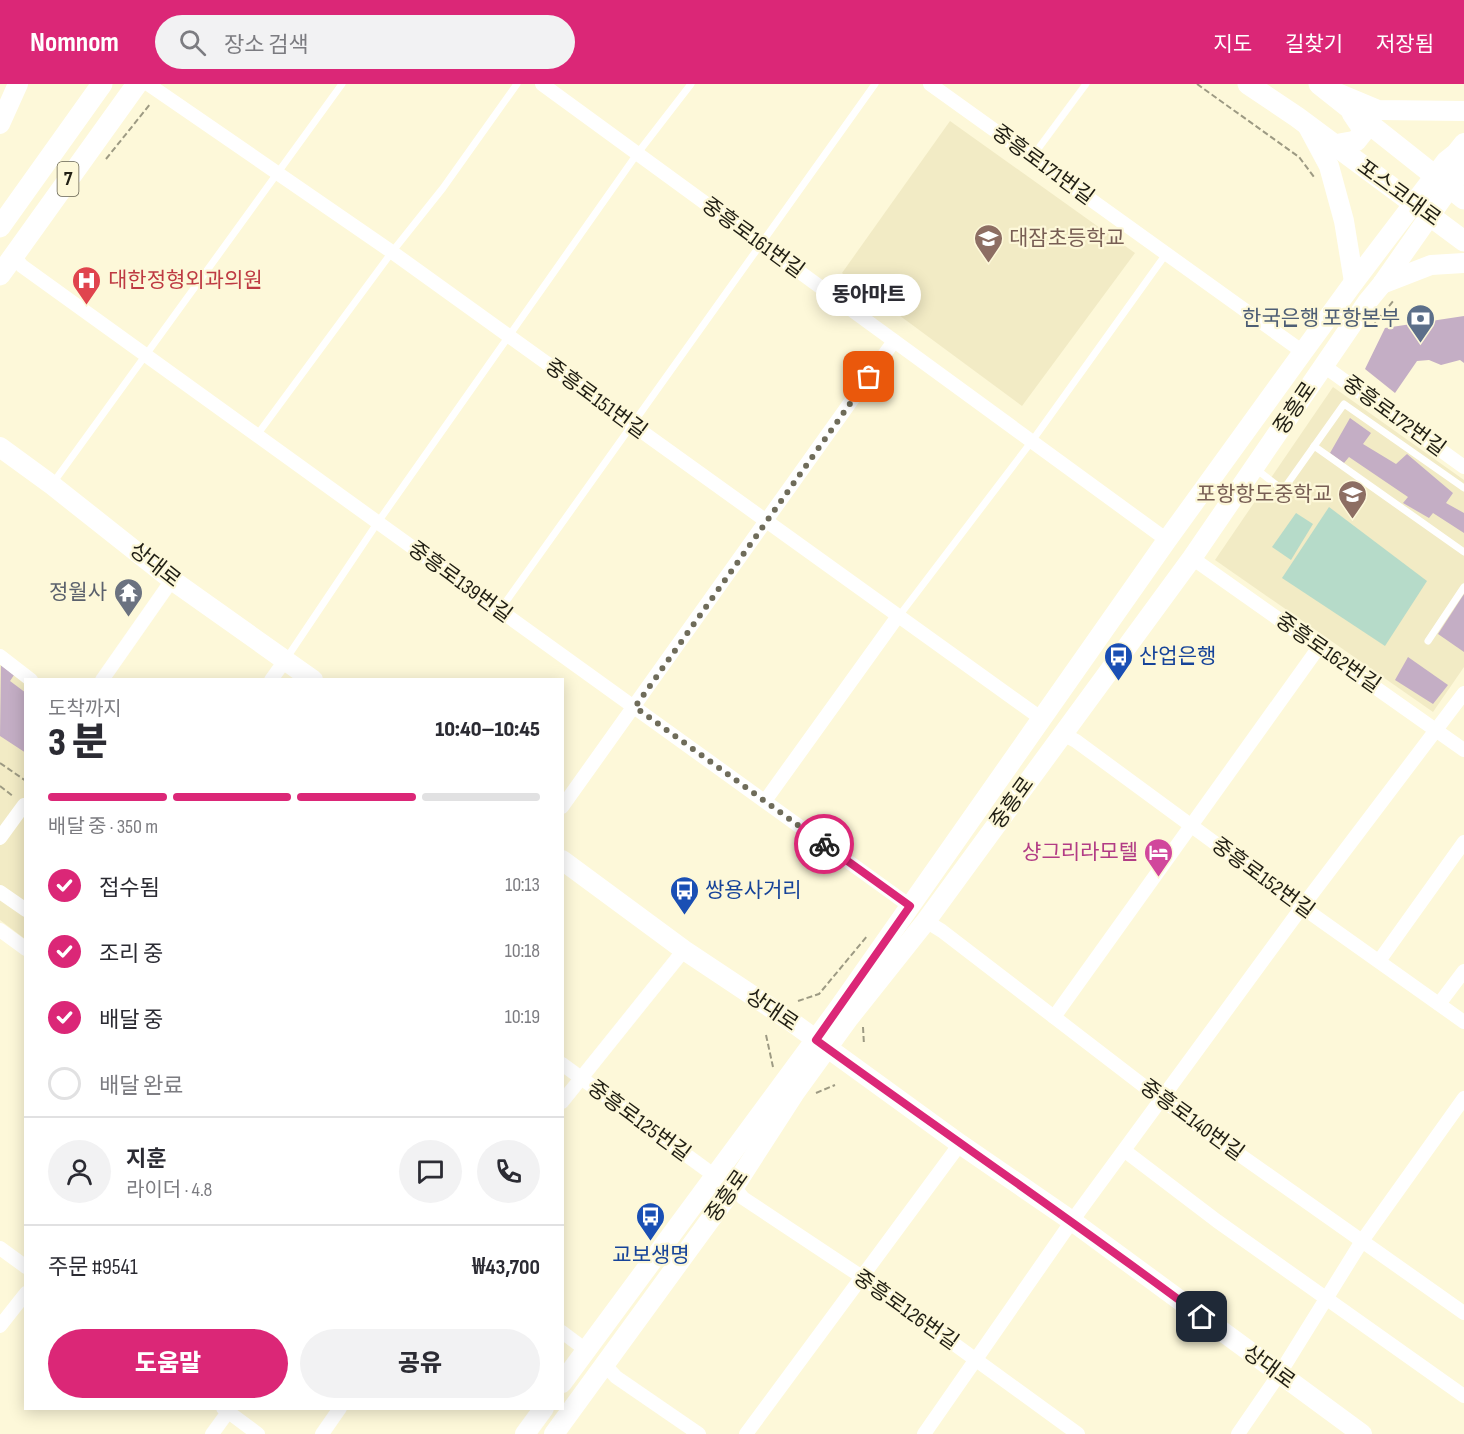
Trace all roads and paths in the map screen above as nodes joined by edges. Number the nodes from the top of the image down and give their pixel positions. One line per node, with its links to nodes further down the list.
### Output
1 (18, 84): 17 (main road)
2 (102, 84): 28 (main road, 7)
3 (137, 84): 33 (main road, 7)
4 (148, 84): 24 (street, 중흥로151번길)
5 (342, 84): 24 (lane)
6 (517, 84): 31 (lane)
7 (542, 84): 21 (street, 중흥로161번길)
8 (691, 84): 21 (lane)
9 (875, 84): 30 (lane)
10 (930, 84): 22 (street, 중흥로171번길)
11 (1086, 84): 22 (lane)
12 (1197, 84): 25 (path)
13 (1248, 84): 18 (main road, 포스코대로)
14 (1321, 85): 15 (main road, 포스코대로); 16 (main road)
15 (1349, 108): 20 (main road, 포스코대로); 26 (main road, 포스코대로)
16 (1464, 111)
17 (0, 124)
18 (1307, 125): 20 (main road, 포스코대로); 36 (main road)
19 (1464, 143): 26 (main road, 중흥로)
20 (1334, 145): 27 (main road, 포스코대로)
21 (637, 154): 30 (street, 중흥로161번길); 38 (lane)
22 (1032, 158): 32 (street, 중흥로171번길)
23 (1464, 167): 26 (main road, 중흥로)
24 (277, 172): 31 (street, 중흥로151번길); 41 (lane)
25 (1314, 176)
26 (1449, 187): 27 (main road, 중흥로)
27 (1422, 210): 29 (main road, 포스코대로); 36 (main road, 중흥로); 37 (main road, 중흥로)
28 (0, 227)
29 (1464, 241)
30 (760, 244): 39 (street, 중흥로161번길); 43 (lane)
31 (392, 252): 38 (street, 중흥로151번길); 44 (lane)
32 (1166, 254): 40 (street, 중흥로171번길); 45 (lane)
33 (14, 255): 35 (main road, 7); 41 (street, 중흥로139번길)
34 (1464, 263): 37 (main road)
35 (0, 275)
36 (1354, 282): 40 (main road, 중흥로)
37 (1382, 284): 42 (main road, 중흥로)
38 (509, 337): 43 (street, 중흥로151번길); 52 (lane)
39 (894, 341): 45 (street, 중흥로161번길); 53 (street)
40 (1303, 352): 54 (main road, 중흥로)
41 (145, 354): 44 (street, 중흥로139번길); 50 (lane)
42 (1324, 366): 48 (street, 중흥로172번길); 49 (main road, 중흥로)
43 (633, 425): 53 (street, 중흥로151번길); 59 (lane)
44 (257, 435): 52 (street, 중흥로139번길)
45 (1032, 441): 54 (street, 중흥로161번길); 60 (lane)
46 (1314, 446): 49 (lane); 51 (lane); 55 (lane)
47 (0, 447): 50 (main road, 상대로)
48 (1464, 467)
49 (1254, 468): 56 (main road, 중흥로)
50 (52, 485): 57 (main road, 상대로)
51 (1464, 488)
52 (378, 522): 59 (street, 중흥로139번길); 64 (lane)
53 (767, 522): 60 (street, 중흥로151번길); 70 (street)
54 (1167, 540): 71 (main road, 중흥로)
55 (1464, 552)
56 (1192, 558): 62 (street, 중흥로162번길); 73 (main road, 중흥로)
57 (172, 580): 64 (main road, 상대로); 66 (street)
58 (1464, 587): 61 (lane)
59 (500, 610): 70 (street, 중흥로139번길)
60 (898, 616): 71 (street, 중흥로151번길); 78 (street)
61 (1428, 641)
62 (1318, 646): 72 (street, 중흥로162번길); 81 (street)
63 (0, 656): 65 (street)
64 (286, 659): 67 (street); 68 (main road, 상대로)
65 (28, 678)
66 (103, 678)
67 (272, 678)
68 (310, 678)
69 (1464, 693): 72 (street)
70 (635, 707): 78 (street, 중흥로139번길); 79 (street)
71 (1042, 719): 86 (main road, 중흥로)
72 (1437, 730): 74 (street, 중흥로162번길); 87 (street)
73 (1063, 734): 81 (street, 중흥로152번길); 89 (main road, 중흥로)
74 (1464, 750)
75 (0, 763): 76 (path)
76 (24, 780)
77 (0, 786): 80 (path)
78 (765, 801): 86 (street, 중흥로139번길)
79 (564, 804)
80 (24, 805): 82 (street)
81 (1191, 825): 87 (street, 중흥로152번길); 96 (street)
82 (0, 838)
83 (1464, 842): 93 (street)
84 (564, 861): 92 (main road, 상대로)
85 (0, 892): 88 (street)
86 (910, 906): 98 (main road, 중흥로)
87 (1302, 907): 93 (street, 중흥로152번길); 103 (street)
88 (24, 909)
89 (926, 921): 96 (street, 중흥로140번길); 98 (main road, 중흥로)
90 (0, 930): 91 (street)
91 (24, 948)
92 (684, 950): 98 (main road, 상대로); 100 (street)
93 (1379, 961): 95 (street, 중흥로152번길)
94 (1464, 971): 95 (street)
95 (1439, 1004): 97 (street, 중흥로152번길)
96 (1054, 1017): 103 (street, 중흥로140번길)
97 (1464, 1022)
98 (822, 1044): 104 (main road, 상대로); 106 (main road, 중흥로); 107 (main road, 중흥로)
99 (564, 1065): 100 (street, 중흥로125번길)
100 (581, 1078): 102 (street); 106 (street, 중흥로125번길)
101 (1464, 1098): 109 (street)
102 (564, 1099)
103 (1162, 1100): 105 (street); 109 (street, 중흥로140번길)
104 (960, 1144): 108 (main road, 상대로); 112 (street)
105 (1125, 1151): 108 (street); 114 (street)
106 (715, 1176): 118 (main road, 중흥로)
107 (734, 1187): 112 (street, 중흥로126번길); 120 (main road, 중흥로)
108 (1072, 1221): 119 (street); 121 (main road, 상대로)
109 (1362, 1241): 114 (street); 115 (street, 중흥로140번길)
110 (0, 1248): 111 (street)
111 (24, 1266)
112 (862, 1277): 119 (street, 중흥로126번길); 133 (street)
113 (24, 1296): 116 (street)
114 (1327, 1298): 121 (street); 123 (street)
115 (1464, 1313)
116 (0, 1326)
117 (564, 1334): 118 (street)
118 (586, 1350): 122 (main road, 중흥로)
119 (976, 1359): 134 (street); 135 (street, 중흥로126번길)
120 (605, 1365): 131 (main road, 중흥로); 132 (street)
121 (1280, 1373): 136 (street); 137 (main road, 상대로)
122 (564, 1380)
123 (1464, 1396)
124 (225, 1410): 127 (street); 128 (street)
125 (339, 1410): 129 (street)
126 (543, 1410): 130 (main road)
127 (212, 1434)
128 (258, 1434)
129 (322, 1434)
130 (525, 1434)
131 (554, 1434)
132 (699, 1434)
133 (746, 1434)
134 (924, 1434)
135 (1078, 1434)
136 (1238, 1434)
137 (1362, 1434)

